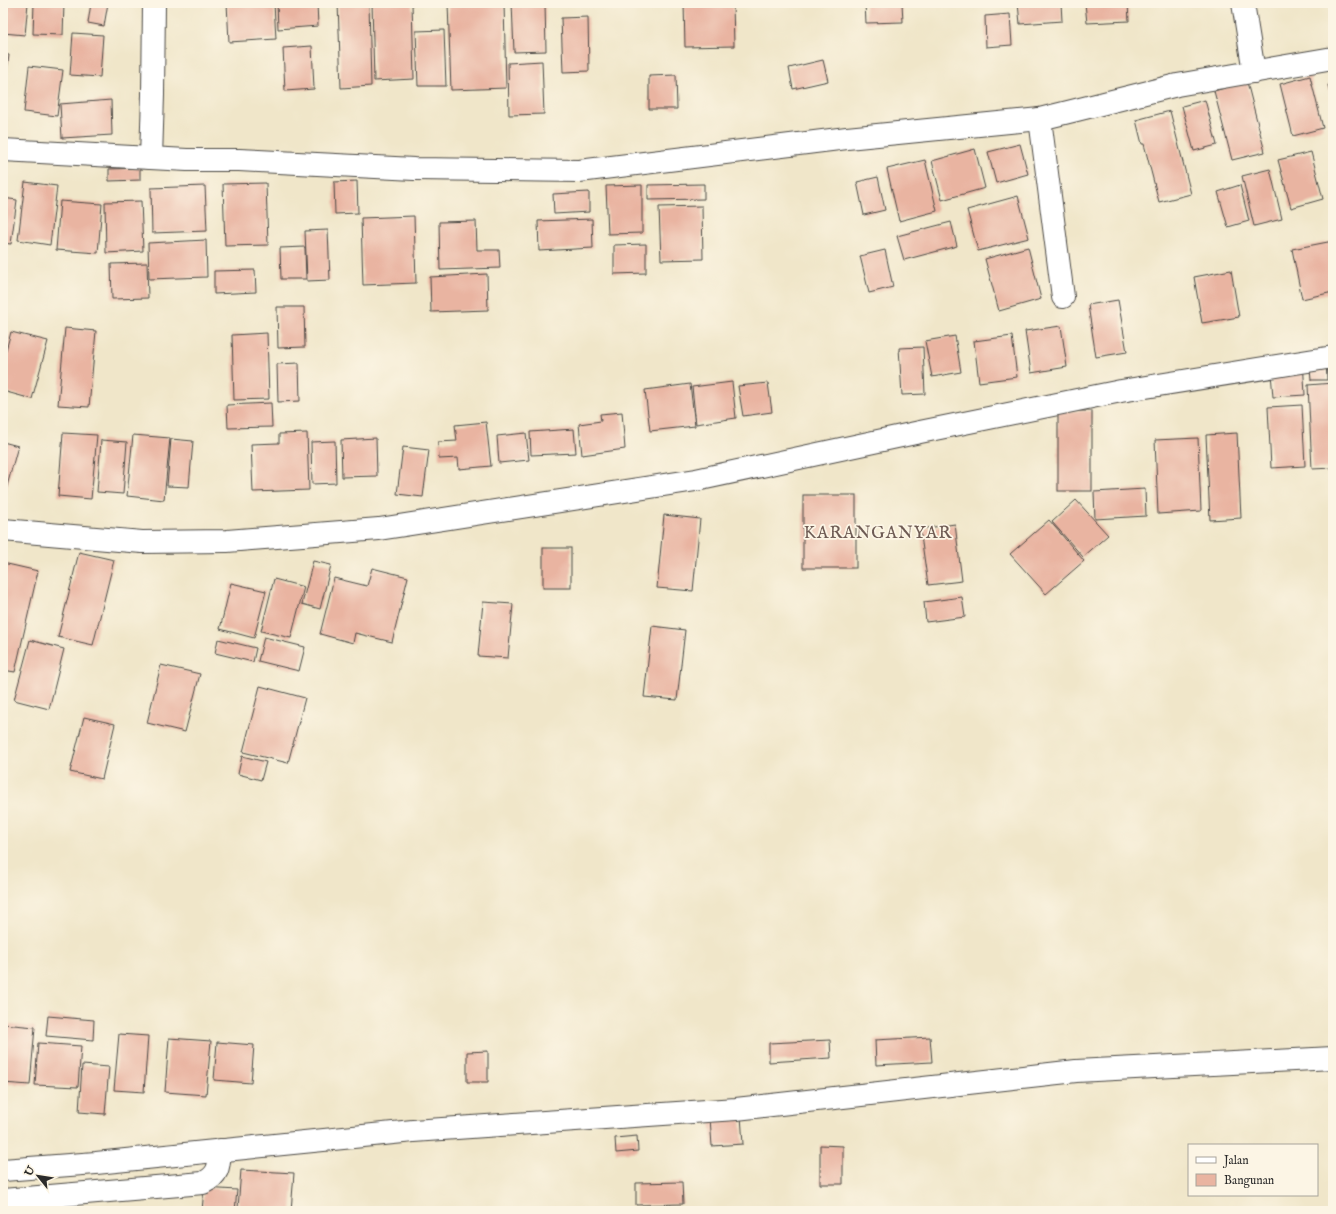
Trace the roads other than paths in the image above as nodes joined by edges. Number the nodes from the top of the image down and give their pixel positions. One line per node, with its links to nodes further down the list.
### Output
1 (154, 3): 7 (street)
2 (1243, 3): 4 (street)
3 (1333, 58): 4 (street)
4 (1254, 72): 5 (street)
5 (1040, 119): 7 (street); 8 (street)
6 (3, 150): 7 (street)
7 (151, 158)
8 (1063, 297)
9 (1333, 357): 10 (street)
10 (3, 530)
11 (1333, 1058): 12 (street)
12 (220, 1150): 13 (street); 14 (street)
13 (3, 1170)
14 (3, 1200)

